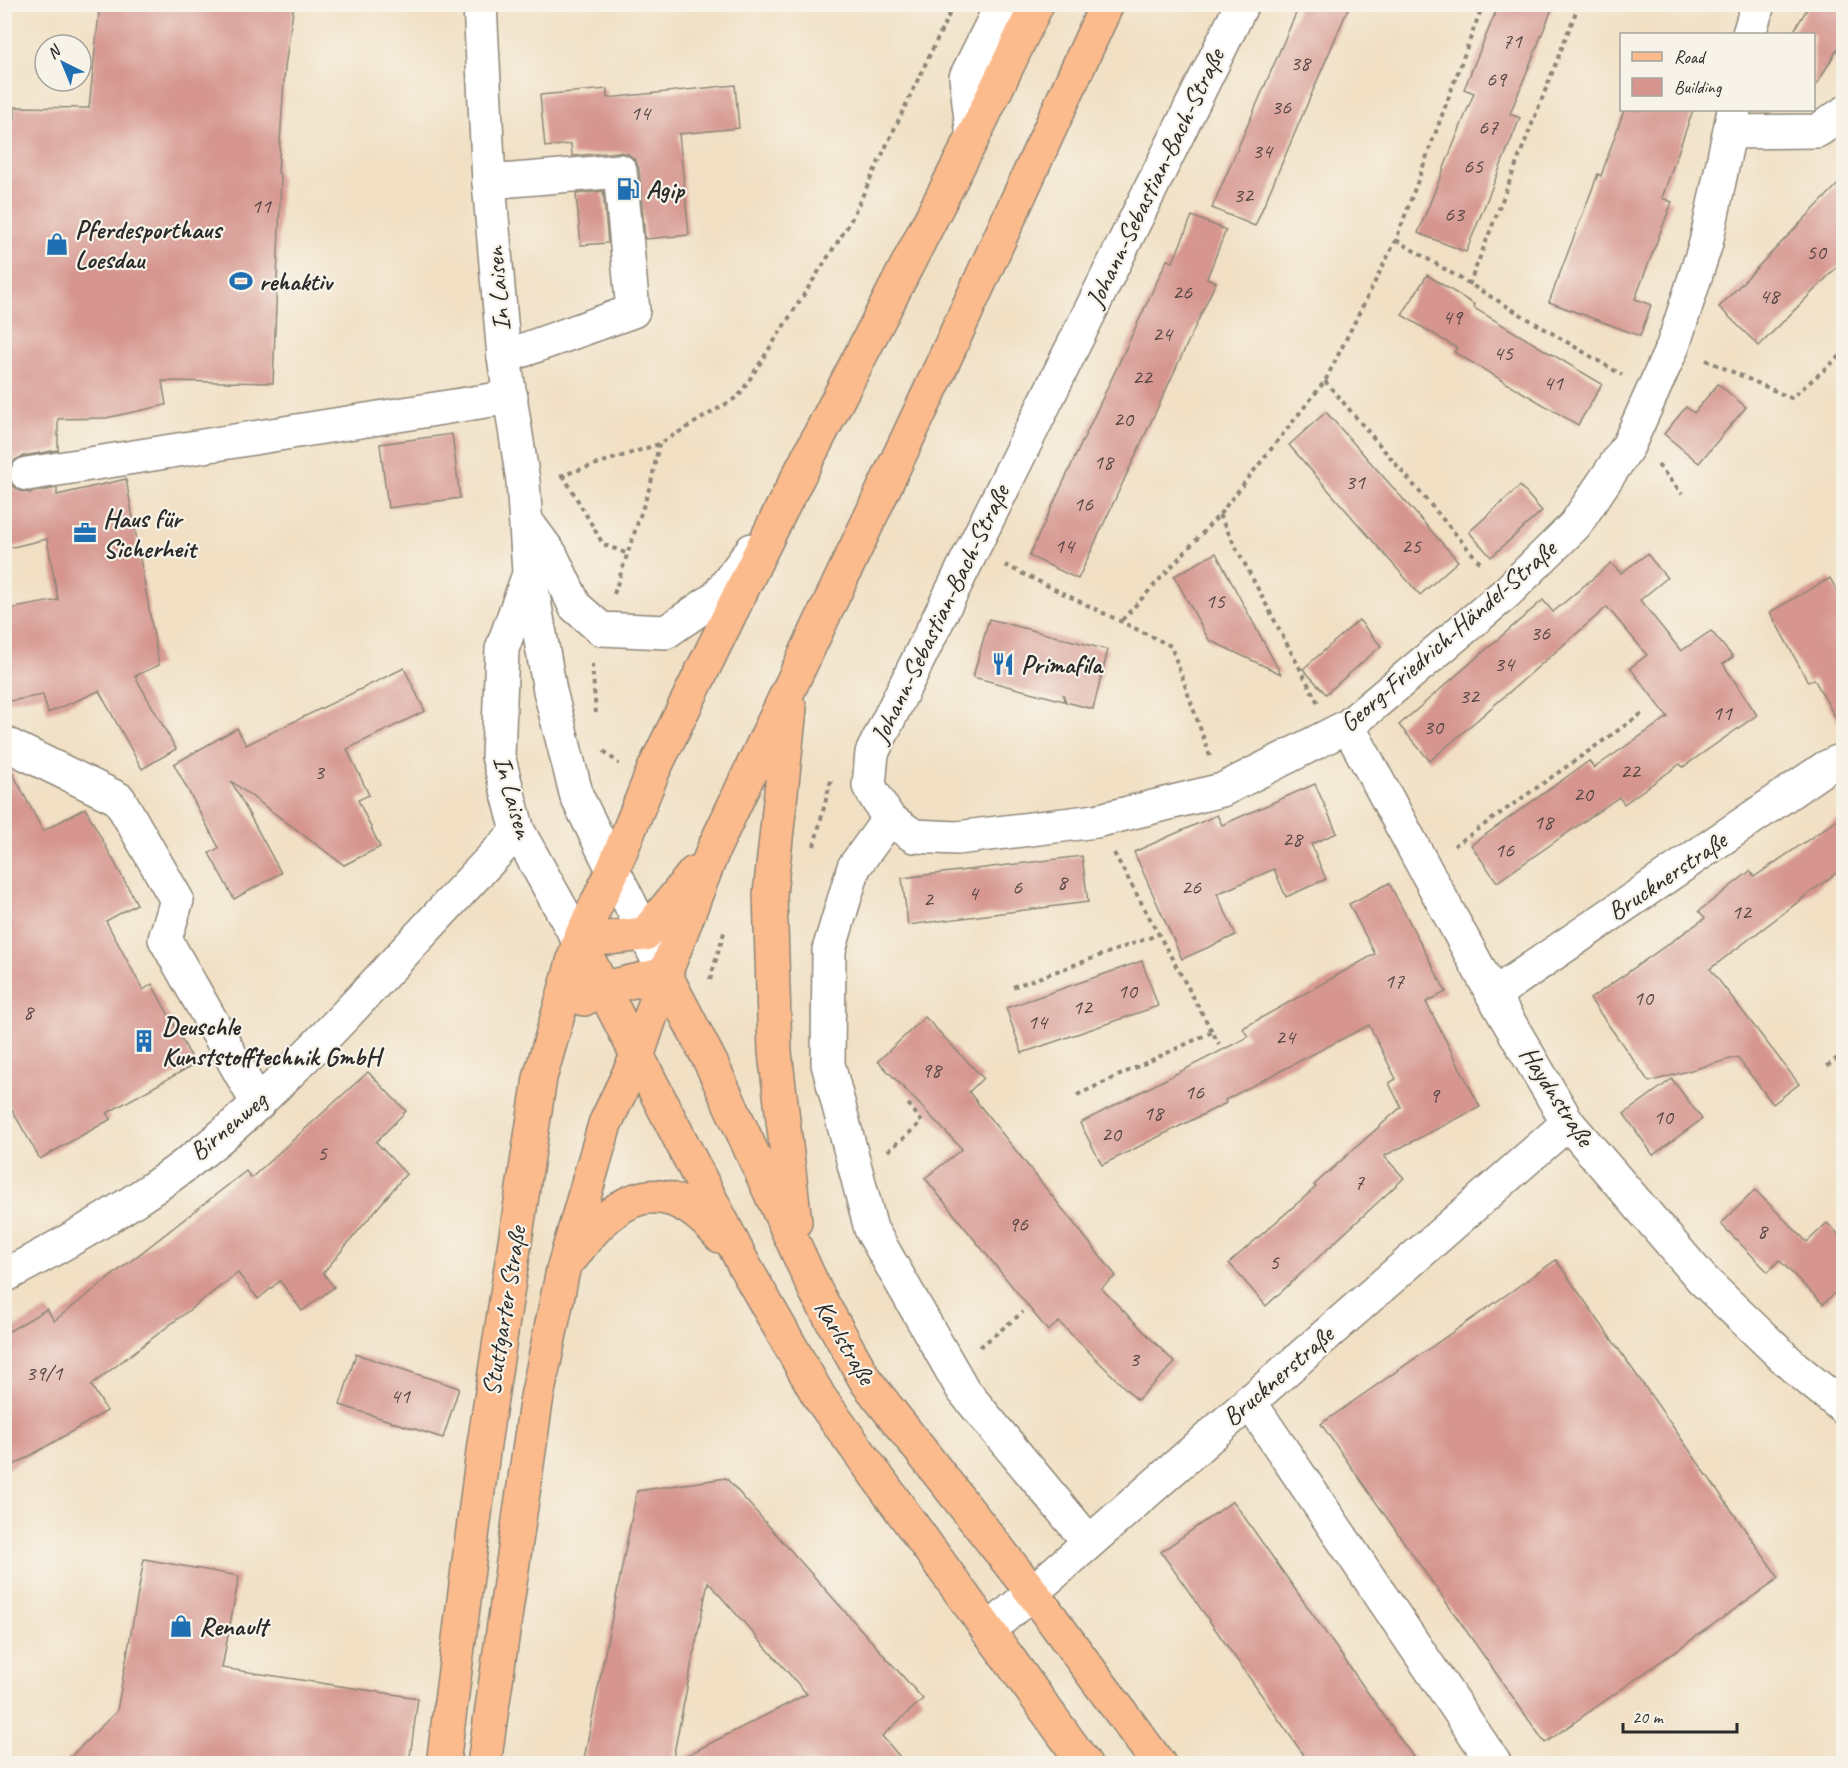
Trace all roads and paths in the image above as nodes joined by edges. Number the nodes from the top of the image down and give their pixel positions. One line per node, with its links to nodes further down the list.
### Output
1 (480, 4): 14 (street, In Laisen)
2 (954, 4): 23 (path)
3 (1002, 4): 13 (street)
4 (1037, 4): 13 (main road, Stuttgarter Straße)
5 (1107, 4): 37 (main road)
6 (1242, 4): 30 (street, Johann-Sebastian-Bach-Straße)
7 (1483, 4): 15 (path)
8 (1579, 4): 16 (path)
9 (1758, 4): 10 (street)
10 (1749, 33)
11 (1844, 113): 12 (street)
12 (1732, 121): 17 (street, Georg-Friedrich-Händel-Straße)
13 (973, 137): 27 (main road, Stuttgarter Straße)
14 (489, 182): 19 (street, In Laisen); 19 (street)
15 (1396, 240): 16 (path); 20 (path)
16 (1469, 285): 21 (path)
17 (1673, 346): 18 (path); 21 (street, Georg-Friedrich-Händel-Straße)
18 (1844, 353)
19 (504, 357): 22 (street, In Laisen)
20 (1324, 381): 28 (path); 33 (path)
21 (1653, 394): 33 (street, Georg-Friedrich-Händel-Straße)
22 (511, 396): 24 (street); 26 (street, In Laisen)
23 (658, 444): 25 (path); 31 (path)
24 (27, 474)
25 (563, 475): 26 (path); 31 (path)
26 (523, 481): 29 (street, In Laisen)
27 (780, 512): 29 (street); 53 (main road, Stuttgarter Straße)
28 (1219, 515): 35 (path); 40 (path)
29 (526, 521): 32 (street, In Laisen)
30 (971, 549): 35 (path); 43 (street, Johann-Sebastian-Bach-Straße)
31 (628, 554): 34 (path)
32 (530, 572): 49 (street, In Laisen); 53 (street, In Laisen)
33 (1506, 593): 40 (street, Georg-Friedrich-Händel-Straße)
34 (611, 602)
35 (1122, 620): 46 (path)
36 (591, 657): 39 (path)
37 (795, 671): 50 (main road); 74 (main road)
38 (1644, 712): 52 (path)
39 (597, 724)
40 (1342, 730): 46 (street, Georg-Friedrich-Händel-Straße); 52 (street, Haydnstraße)
41 (4, 743): 71 (street)
42 (598, 746): 45 (path)
43 (872, 753): 47 (street, Johann-Sebastian-Bach-Straße); 51 (path)
44 (1844, 759): 62 (street, Brucknerstraße)
45 (619, 764)
46 (1222, 790): 48 (street, Georg-Friedrich-Händel-Straße)
47 (890, 819): 48 (street, Georg-Friedrich-Händel-Straße); 73 (street)
48 (1096, 820): 56 (path)
49 (518, 831): 57 (street, In Laisen); 71 (street, Birnenweg)
50 (714, 848): 55 (main road); 58 (main road, Stuttgarter Straße)
51 (813, 851)
52 (1424, 867): 62 (street, Haydnstraße)
53 (613, 870): 55 (street, Karlstraße); 57 (main road, Stuttgarter Straße)
54 (726, 923): 61 (path)
55 (645, 934): 57 (main road); 58 (street, Karlstraße)
56 (1157, 934): 59 (path); 64 (path)
57 (579, 941): 60 (main road, Karlstraße); 63 (main road, Stuttgarter Straße)
58 (665, 974): 60 (main road); 67 (main road, Stuttgarter Straße); 74 (main road, Karlstraße)
59 (1013, 987)
60 (604, 988): 63 (main road); 67 (main road, Karlstraße)
61 (707, 989)
62 (1493, 995): 72 (street, Haydnstraße)
63 (557, 1015): 85 (main road, Stuttgarter Straße)
64 (1212, 1032): 65 (path); 69 (path)
65 (1219, 1044)
66 (1844, 1053): 68 (path)
67 (638, 1054): 75 (main road, Karlstraße); 76 (main road, Stuttgarter Straße)
68 (1827, 1066)
69 (1077, 1095)
70 (907, 1102): 73 (path)
71 (258, 1104): 77 (street, Birnenweg)
72 (1568, 1123): 80 (street, Brucknerstraße); 81 (street, Haydnstraße)
73 (858, 1177): 79 (street)
74 (798, 1251): 83 (main road, Karlstraße)
75 (744, 1265): 76 (main road); 84 (main road, Karlstraße)
76 (563, 1270): 86 (main road, Stuttgarter Straße)
77 (4, 1276)
78 (1023, 1312): 79 (path)
79 (951, 1370): 82 (street)
80 (1249, 1401): 82 (street, Brucknerstraße); 89 (street)
81 (1844, 1408)
82 (1089, 1542): 83 (street, Brucknerstraße)
83 (1032, 1592): 84 (street, Brucknerstraße); 88 (main road, Karlstraße)
84 (988, 1631): 87 (main road, Karlstraße)
85 (443, 1764)
86 (483, 1764)
87 (1085, 1764)
88 (1159, 1764)
89 (1495, 1764)

